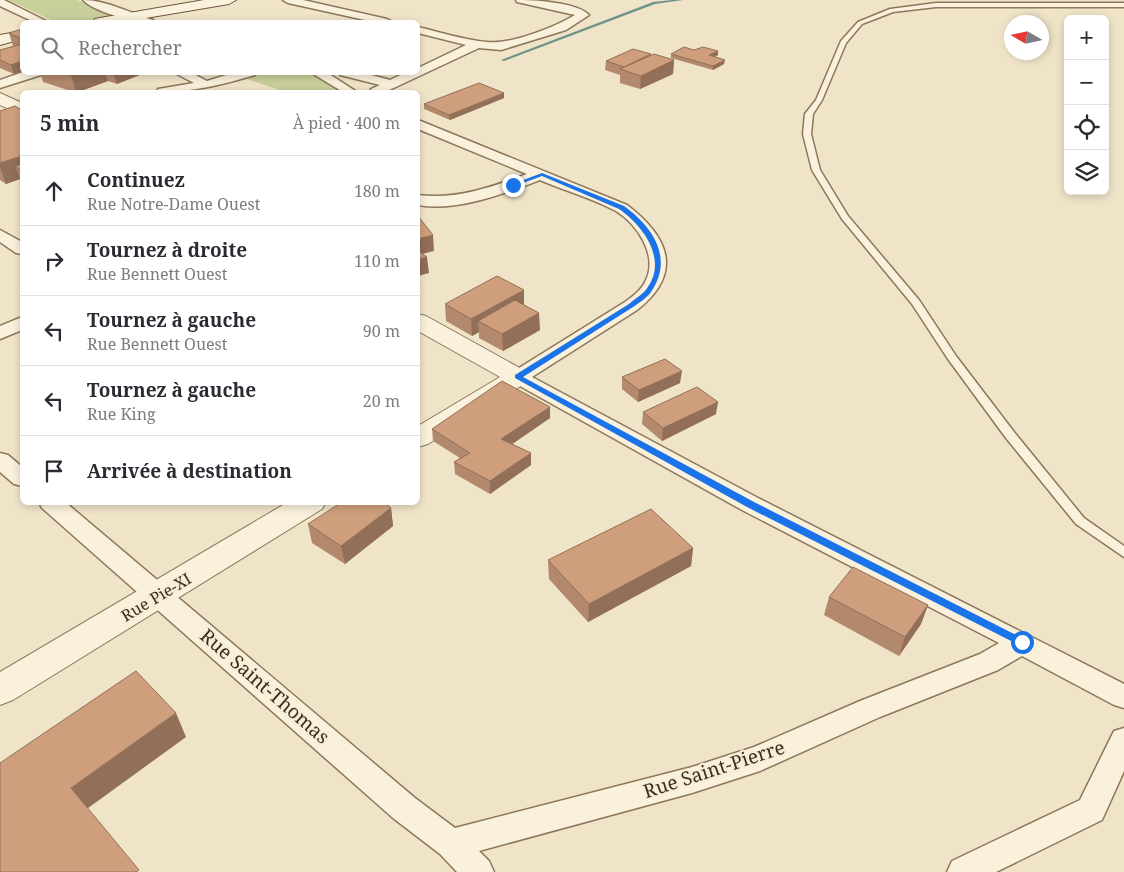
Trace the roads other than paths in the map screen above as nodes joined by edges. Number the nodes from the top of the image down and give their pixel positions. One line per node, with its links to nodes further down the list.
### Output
1 (88, 0): 7 (street)
2 (288, 0): 11 (street)
3 (521, 0): 15 (street)
4 (220, 1): 7 (street)
5 (0, 2): 8 (street)
6 (1124, 4): 45 (lane)
7 (130, 18): 9 (street); 10 (street)
8 (38, 20)
9 (115, 20)
10 (140, 20)
11 (379, 20)
12 (420, 30): 15 (street)
13 (20, 35): 14 (street)
14 (0, 39)
15 (477, 44): 16 (street)
16 (420, 72)
17 (28, 75): 23 (street)
18 (186, 75): 25 (street)
19 (240, 75): 25 (street)
20 (321, 75): 27 (street)
21 (355, 75): 24 (street)
22 (413, 75): 24 (street)
23 (0, 84)
24 (393, 85): 28 (street)
25 (204, 86): 26 (street)
26 (180, 90)
27 (348, 90)
28 (381, 90)
29 (0, 98): 30 (street)
30 (20, 116)
31 (420, 125): 32 (street)
32 (542, 174): 33 (street); 39 (street)
33 (420, 201)
34 (0, 235): 35 (street)
35 (20, 248)
36 (420, 322): 39 (street)
37 (20, 324): 38 (street)
38 (0, 333)
39 (518, 377): 40 (street); 47 (street)
40 (420, 437)
41 (0, 460): 42 (street)
42 (20, 477)
43 (54, 505): 46 (street, Rue Saint-Thomas)
44 (307, 505): 46 (street, Rue Pie-XI)
45 (1124, 552)
46 (159, 595): 48 (street, Rue Pie-XI); 51 (street, Rue Saint-Thomas)
47 (1022, 642): 49 (street); 51 (street, Rue Saint-Pierre)
48 (0, 690)
49 (1124, 697)
50 (1124, 740): 53 (street)
51 (451, 844): 52 (street, Rue Saint-Thomas)
52 (478, 872)
53 (964, 872)

